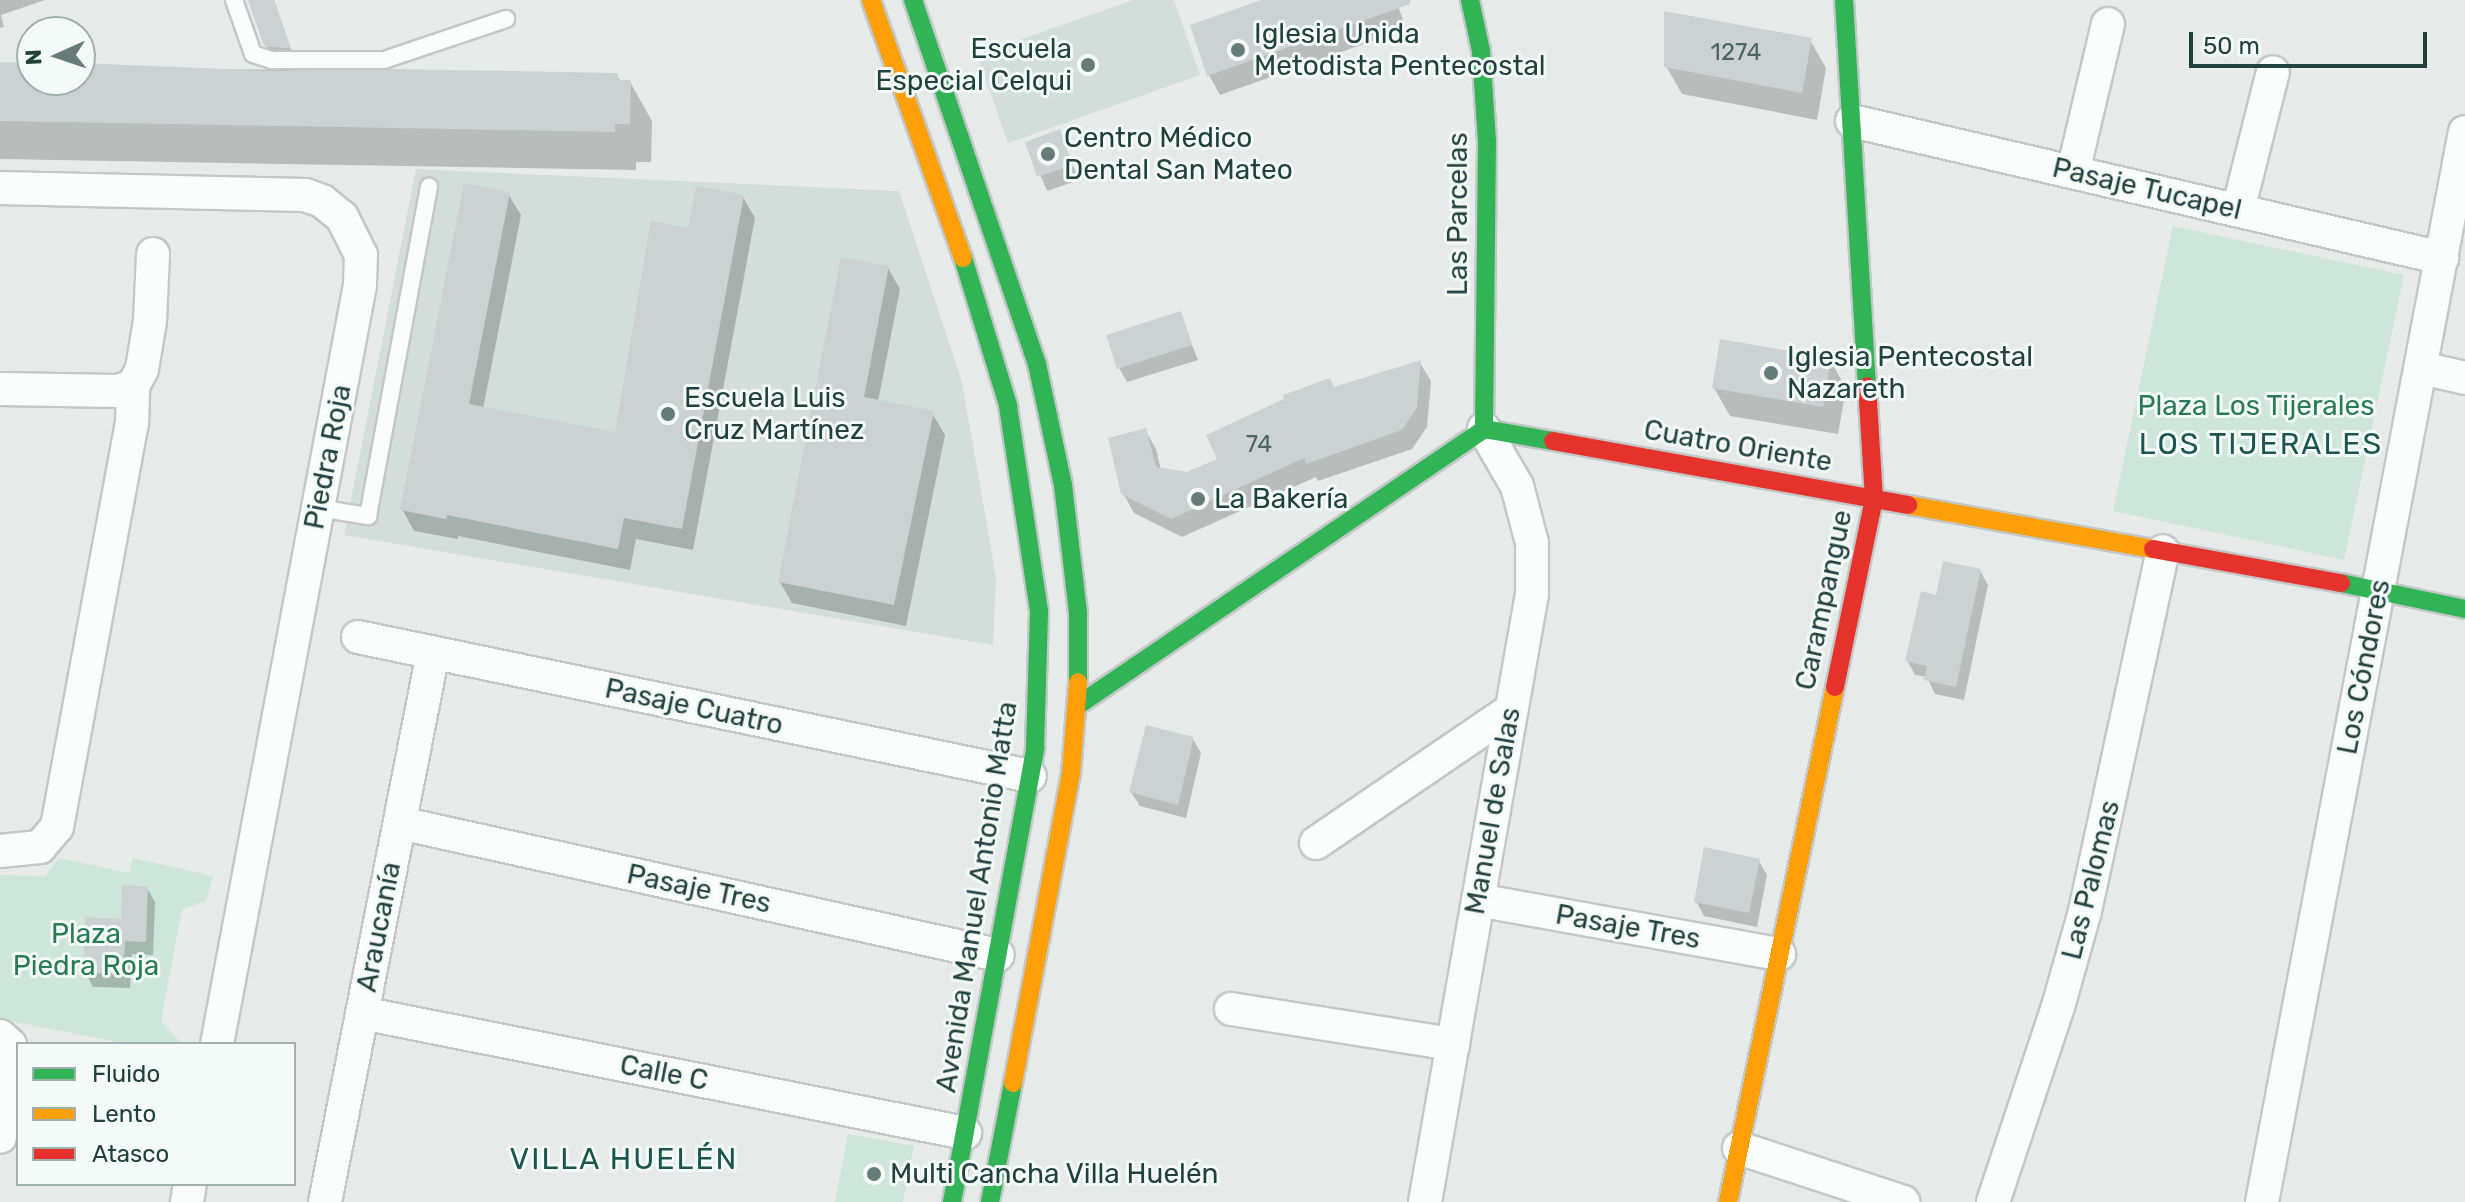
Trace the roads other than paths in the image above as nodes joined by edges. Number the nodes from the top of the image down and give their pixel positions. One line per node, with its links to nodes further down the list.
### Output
1 (234, 0): 6 (lane)
2 (871, 0): 31 (street, Avenida Manuel Antonio Matta)
3 (913, 0): 29 (street)
4 (1470, 0): 21 (street, Las Parcelas)
5 (1844, 0): 9 (street, Carampangue)
6 (506, 19)
7 (2108, 24): 11 (street)
8 (2273, 72): 14 (street)
9 (1852, 121): 11 (street, Pasaje Tucapel); 22 (street, Carampangue)
10 (2463, 151): 16 (street, Los Cóndores)
11 (2073, 172): 14 (street, Pasaje Tucapel)
12 (429, 187): 23 (lane)
13 (0, 188): 23 (street, Piedra Roja)
14 (2238, 210): 16 (street, Pasaje Tucapel)
15 (153, 254): 19 (street)
16 (2442, 258): 17 (street, Los Cóndores)
17 (2421, 368): 18 (street); 25 (street, Los Cóndores)
18 (2465, 378)
19 (133, 386): 20 (street); 34 (street)
20 (0, 389)
21 (1484, 429): 22 (street, Cuatro Oriente); 29 (street); 30 (street, Manuel de Salas)
22 (1874, 499): 24 (street, Cuatro Oriente); 36 (street, Carampangue)
23 (318, 508): 41 (street, Piedra Roja)
24 (2163, 551): 25 (street, Cuatro Oriente); 52 (street, Las Palomas)
25 (2378, 590): 26 (street, Cuatro Oriente); 53 (street, Los Cóndores)
26 (2465, 609)
27 (358, 637): 28 (street, Pasaje Cuatro)
28 (433, 653): 31 (street, Pasaje Cuatro); 32 (street, Araucanía)
29 (1077, 706): 31 (street); 48 (street)
30 (1511, 710): 33 (street); 35 (street, Manuel de Salas)
31 (1032, 762): 37 (street, Avenida Manuel Antonio Matta)
32 (400, 823): 37 (street, Pasaje Tres); 39 (street, Araucanía)
33 (1316, 843)
34 (0, 851)
35 (1478, 900): 36 (street, Pasaje Tres); 42 (street, Manuel de Salas)
36 (1779, 954): 45 (street, Carampangue)
37 (998, 955): 43 (street, Avenida Manuel Antonio Matta)
38 (1231, 1009): 42 (street)
39 (362, 1013): 43 (street, Calle C); 46 (street, Araucanía)
40 (0, 1036): 44 (street)
41 (217, 1042)
42 (1453, 1044): 49 (street, Manuel de Salas)
43 (965, 1133): 47 (street, Avenida Manuel Antonio Matta)
44 (0, 1137)
45 (1739, 1148): 50 (street, Carampangue); 51 (street)
46 (331, 1201)
47 (952, 1202)
48 (990, 1202)
49 (1425, 1202)
50 (1728, 1202)
51 (1903, 1202)
52 (1993, 1202)
53 (2262, 1202)

